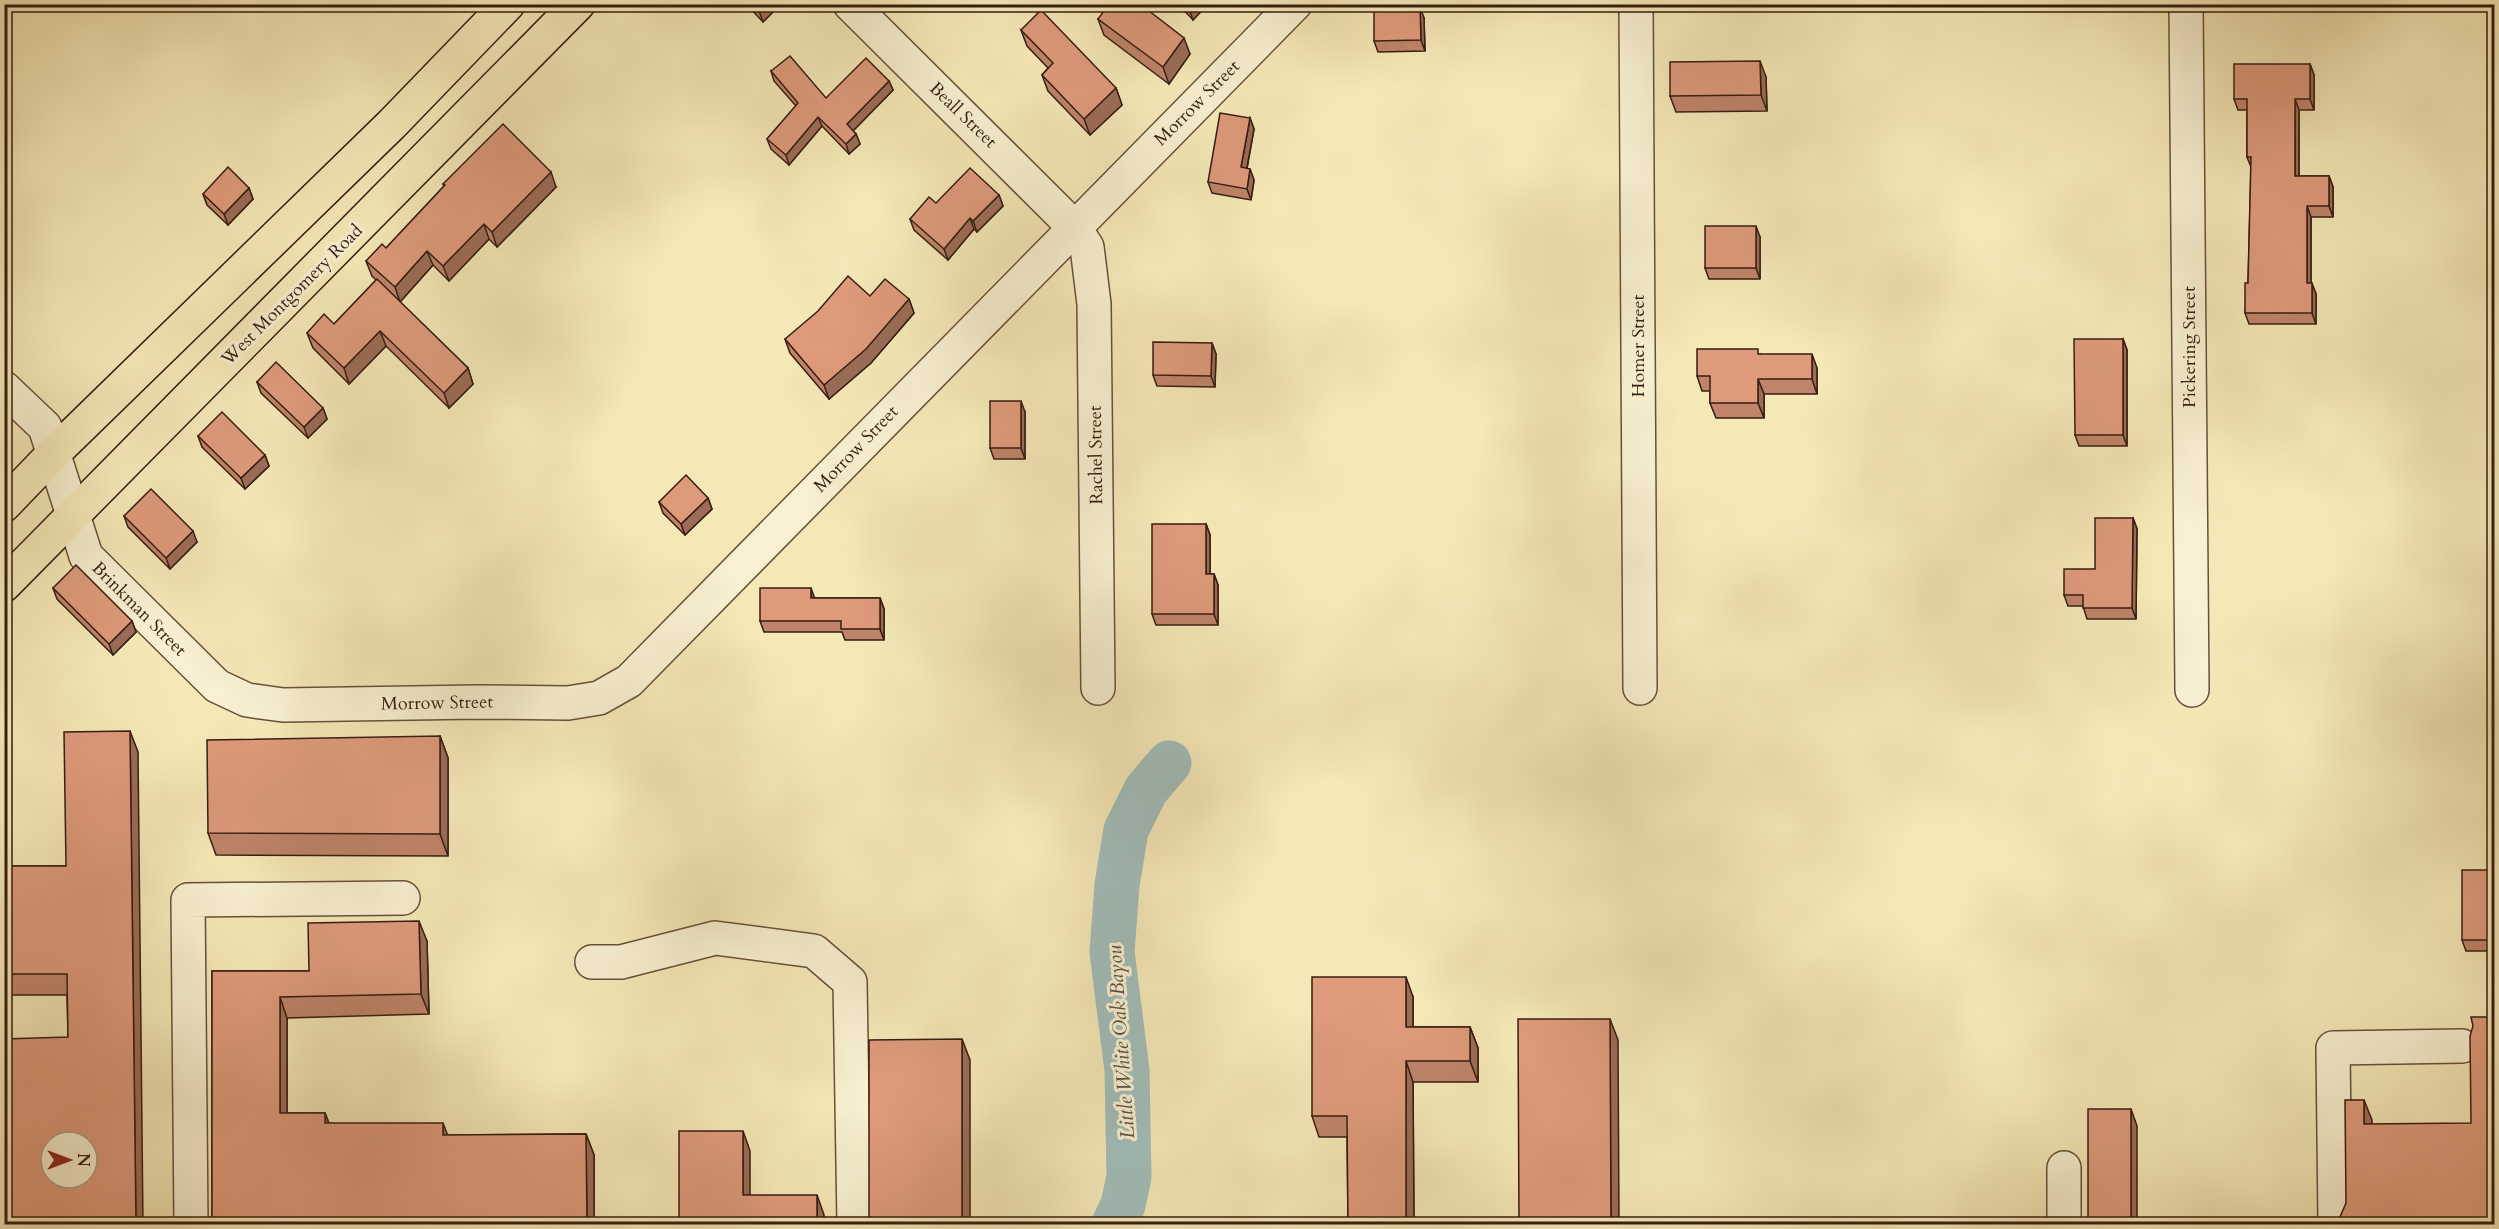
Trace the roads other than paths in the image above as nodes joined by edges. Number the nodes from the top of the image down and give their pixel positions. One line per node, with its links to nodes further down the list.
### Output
1 (508, 4): 7 (main road)
2 (578, 4): 8 (main road, West Montgomery Road)
3 (850, 4): 9 (street, Beall Street)
4 (1296, 4): 9 (street, Morrow Street)
5 (1636, 4): 16 (street, Homer Street)
6 (2186, 4): 17 (street, Pickering Street)
7 (377, 138): 8 (main road); 11 (main road)
8 (412, 174): 13 (main road, West Montgomery Road)
9 (1074, 227): 15 (street, Rachel Street); 18 (street, Morrow Street)
10 (4, 388): 11 (street, Brinkman Street)
11 (54, 453): 12 (main road); 13 (street, Brinkman Street)
12 (4, 506)
13 (73, 516): 14 (main road, West Montgomery Road); 18 (street, Brinkman Street)
14 (4, 585)
15 (1098, 688)
16 (1640, 688)
17 (2192, 690)
18 (334, 704)
19 (403, 898): 23 (street)
20 (592, 962): 24 (street)
21 (2462, 1046): 26 (street)
22 (2064, 1168): 25 (street)
23 (190, 1224)
24 (854, 1224)
25 (2064, 1224)
26 (2335, 1224)

